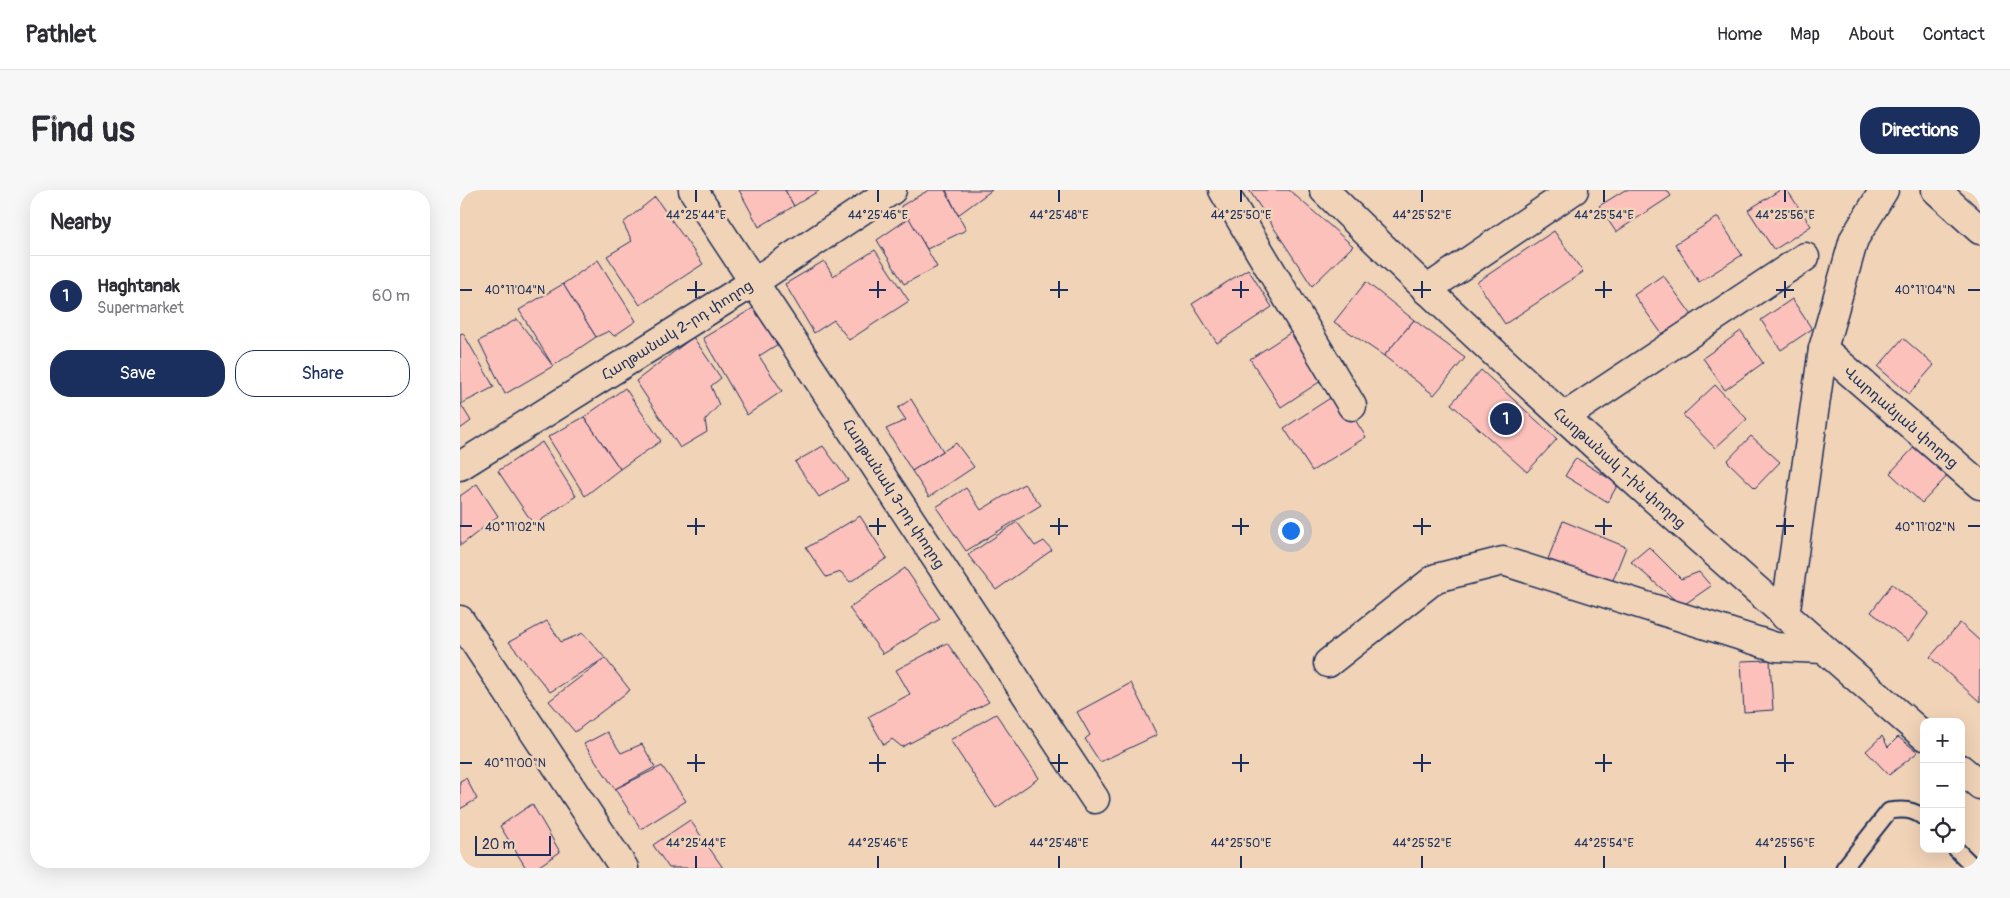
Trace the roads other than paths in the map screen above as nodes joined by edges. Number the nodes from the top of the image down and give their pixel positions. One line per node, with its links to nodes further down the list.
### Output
1 (693, 190): 10 (street, Հաղթանակ 3-րդ փողոց)
2 (892, 190): 10 (street, Հաղթանակ 2-րդ փողոց)
3 (1223, 190): 13 (street)
4 (1324, 190): 11 (street, Հաղթանակ 1-ին փողոց)
5 (1574, 190): 11 (street)
6 (1884, 190): 12 (street)
7 (1936, 190): 8 (street)
8 (1980, 230)
9 (1805, 257): 14 (street)
10 (754, 282): 15 (street, Հաղթանակ 2-րդ փողոց); 24 (street, Հաղթանակ 3-րդ փողոց)
11 (1426, 290): 14 (street, Հաղթանակ 1-ին փողոց)
12 (1823, 349): 16 (street, Վարդանյան փողոց); 17 (street)
13 (1352, 406)
14 (1564, 417): 17 (street, Հաղթանակ 1-ին փողոց)
15 (460, 466)
16 (1980, 485)
17 (1785, 616): 19 (street, Հաղթանակ 1-ին փողոց)
18 (460, 620): 27 (street)
19 (1823, 649): 20 (street); 21 (street, Հաղթանակ 1-ին փողոց)
20 (1328, 663)
21 (1920, 733)
22 (1965, 772): 23 (street)
23 (1980, 785)
24 (1095, 799)
25 (1920, 815): 28 (lane)
26 (1960, 853): 29 (lane)
27 (624, 868)
28 (1844, 868)
29 (1975, 868)

